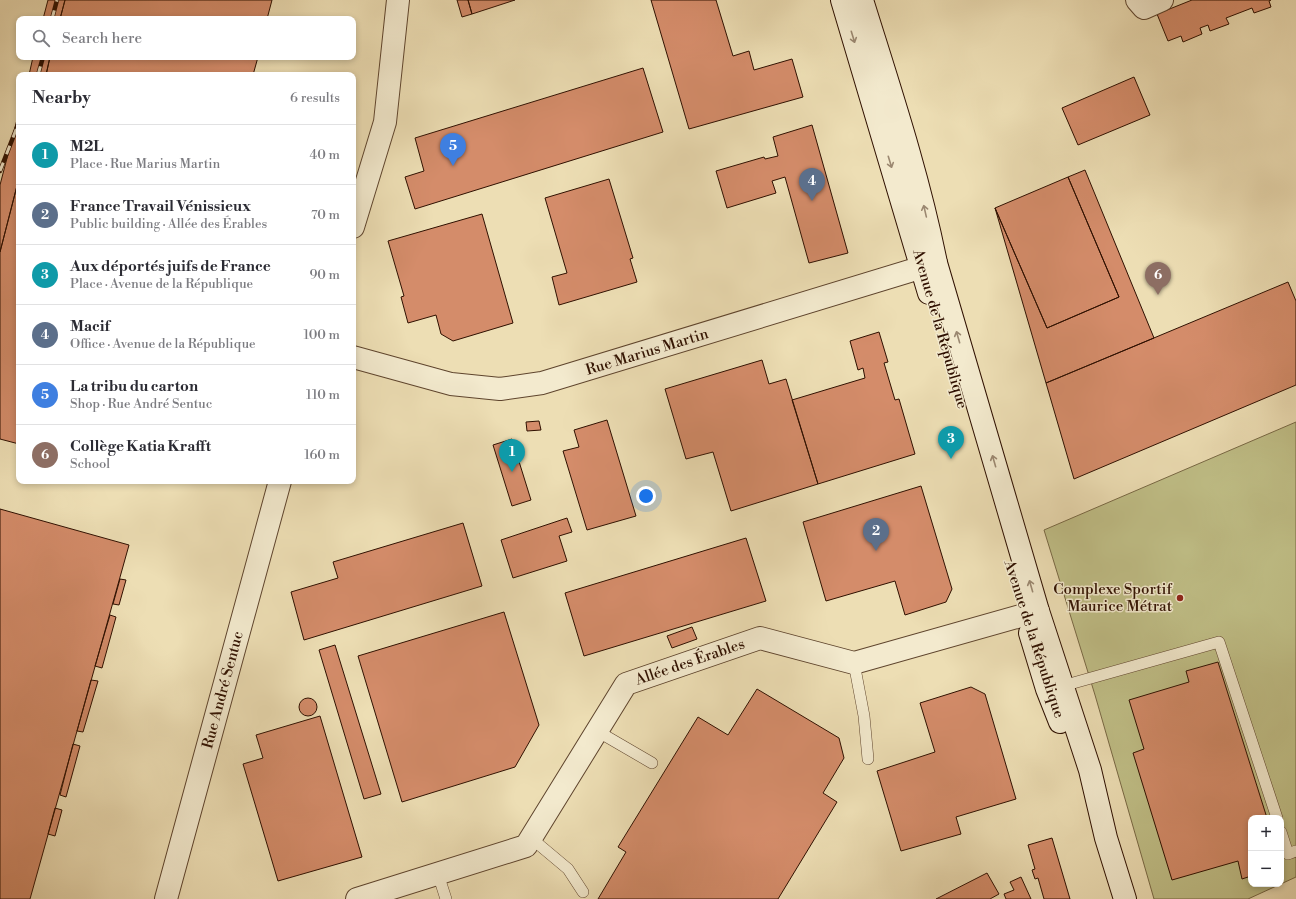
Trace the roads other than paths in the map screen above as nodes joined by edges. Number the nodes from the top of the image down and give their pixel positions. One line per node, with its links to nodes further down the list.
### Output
1 (398, 0): 6 (street)
2 (842, 0): 7 (street, Avenue de la République, one-way to 7)
3 (862, 0): 7 (street, Avenue de la République, one-way to 3)
4 (1138, 0): 5 (street)
5 (1162, 0)
6 (356, 216)
7 (929, 265): 8 (street, Rue Marius Martin); 10 (street, Avenue de la République)
8 (356, 358)
9 (279, 484): 22 (street, Rue André Sentuc)
10 (1031, 613): 11 (street); 12 (street, Avenue de la République)
11 (854, 663): 13 (street, Allée des Érables); 14 (lane)
12 (1055, 688): 16 (lane); 25 (street, Avenue de la République)
13 (597, 731): 15 (lane); 17 (street, Allée des Érables)
14 (868, 759)
15 (652, 764)
16 (1275, 815)
17 (531, 838): 20 (street, Allée des Érables); 21 (lane)
18 (1284, 841): 19 (lane)
19 (1296, 851)
20 (438, 874): 23 (street, Allée des Érables); 24 (lane)
21 (583, 892)
22 (166, 899)
23 (358, 899)
24 (446, 899)
25 (1125, 899)

